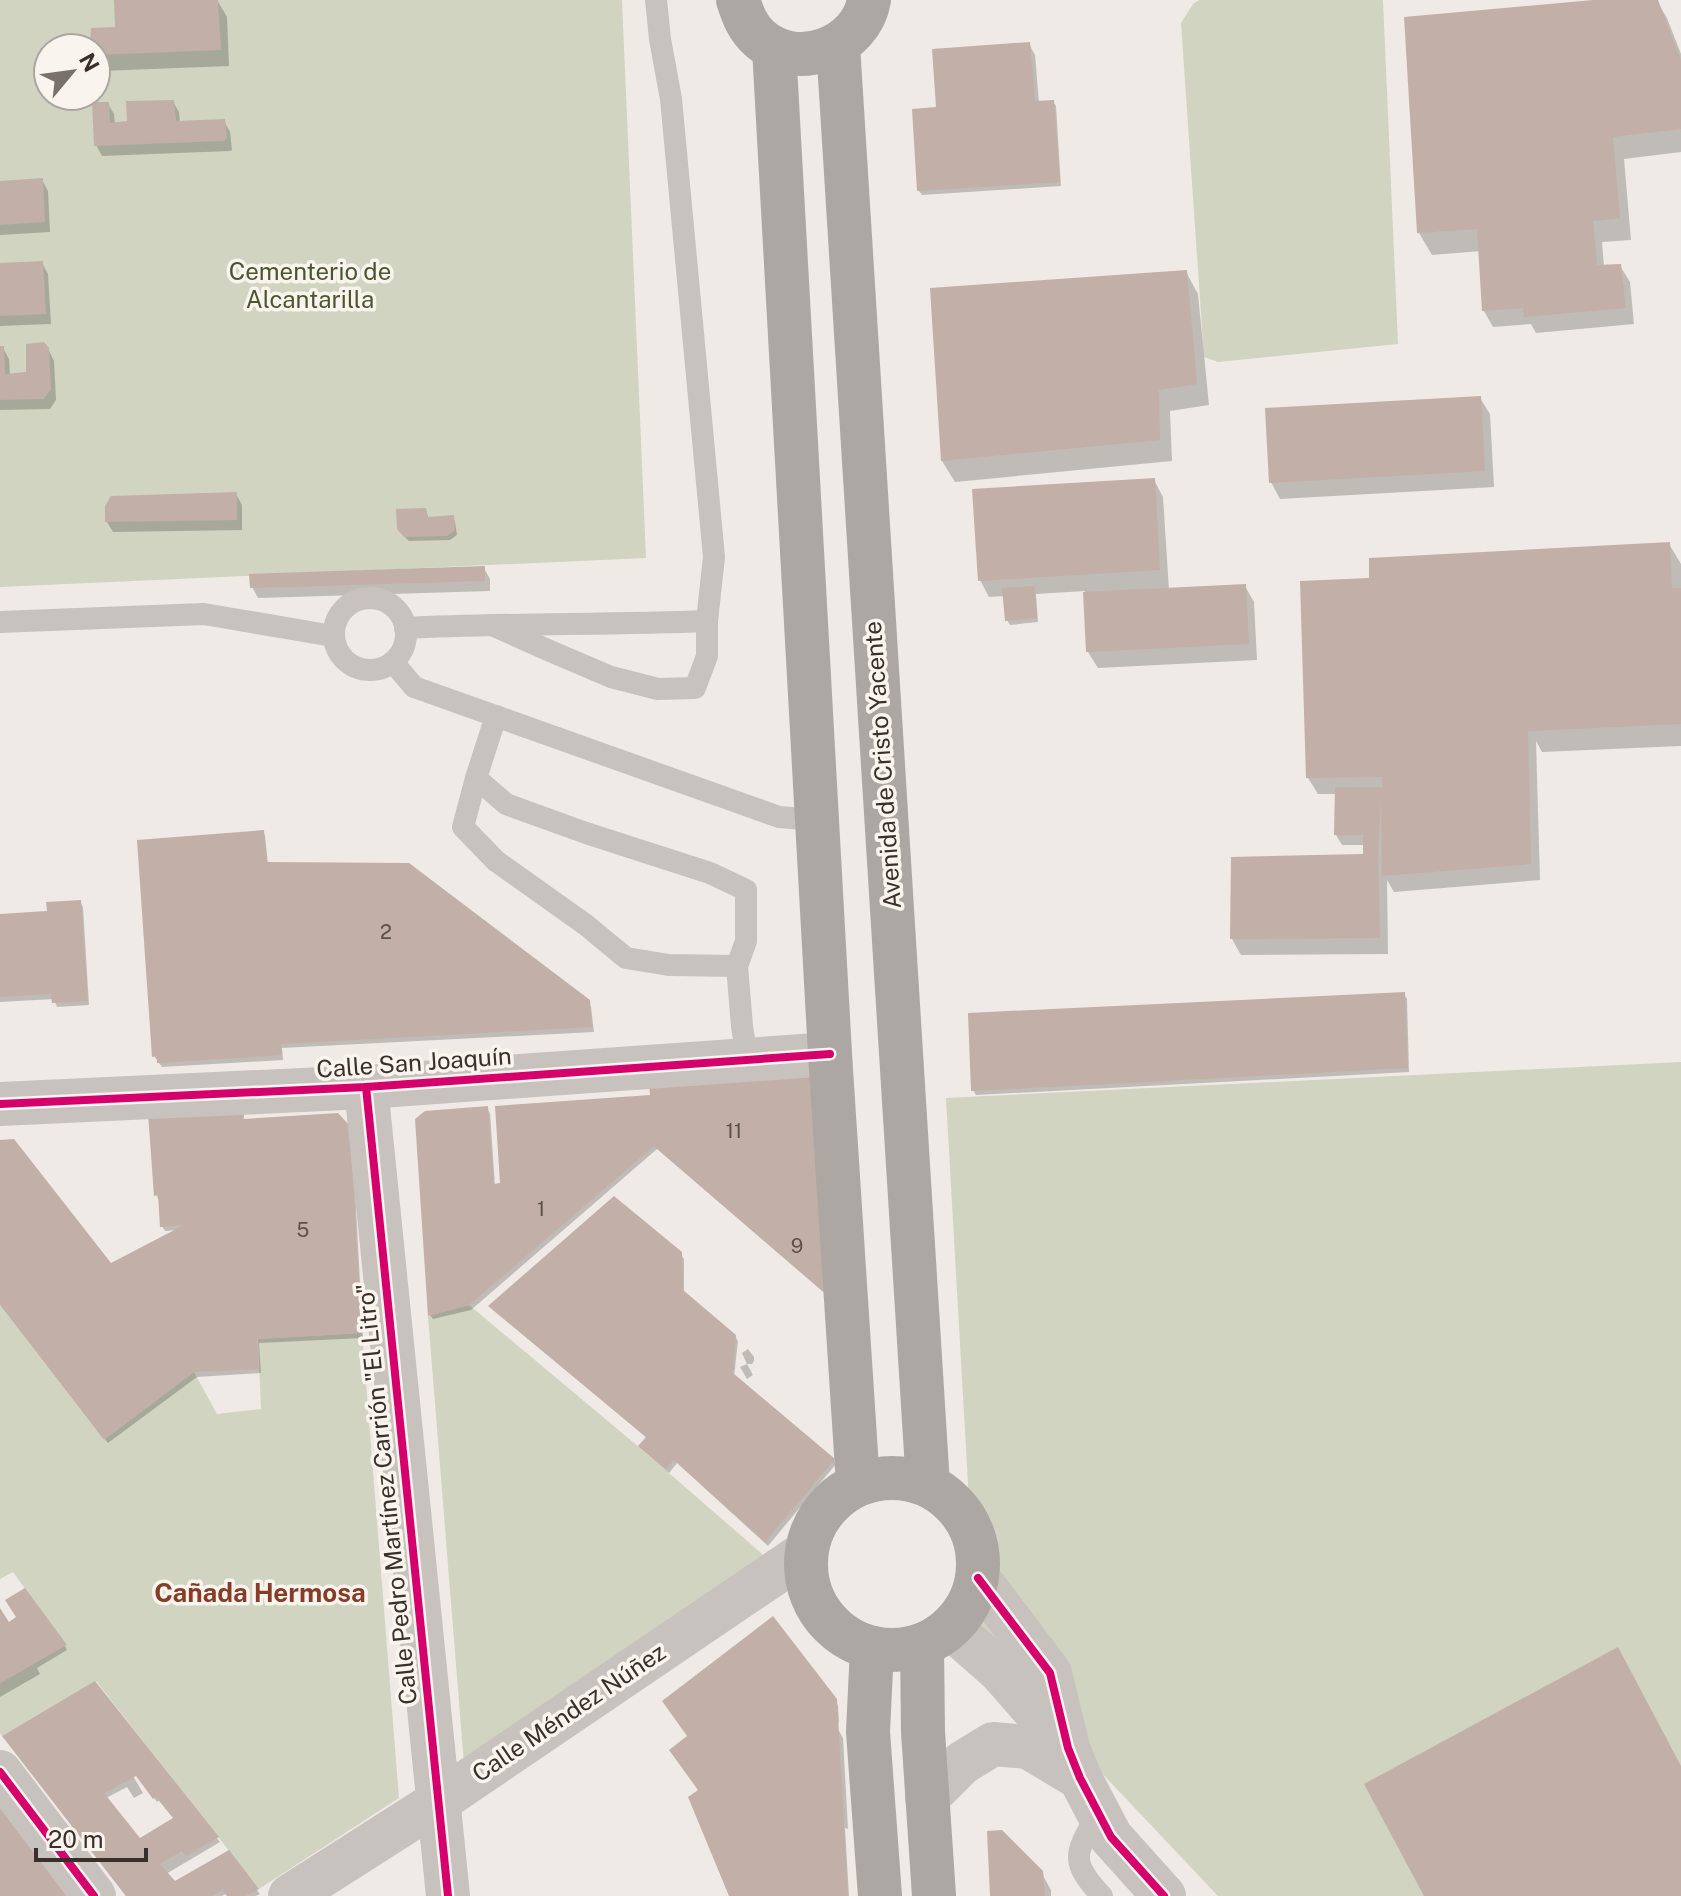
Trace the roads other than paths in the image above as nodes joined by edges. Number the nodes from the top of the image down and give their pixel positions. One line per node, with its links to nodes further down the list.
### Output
1 (656, 0): 6 (lane)
2 (738, 0): 5 (main road)
3 (869, 0): 4 (main road)
4 (838, 45): 5 (main road); 21 (main road, Avenida de Cristo Yacente)
5 (774, 48): 14 (main road)
6 (707, 621): 8 (lane); 8 (lane)
7 (0, 622): 10 (lane)
8 (492, 625): 9 (lane)
9 (405, 628): 10 (lane); 11 (lane)
10 (333, 636): 11 (lane)
11 (393, 662): 12 (lane)
12 (496, 716): 13 (lane); 14 (lane)
13 (476, 778): 15 (lane); 15 (lane)
14 (817, 820): 16 (main road)
15 (737, 966): 17 (lane)
16 (830, 1054): 17 (street, Calle San Joaquín); 20 (main road)
17 (747, 1060): 18 (street, Calle San Joaquín)
18 (366, 1087): 19 (street, Calle San Joaquín); 29 (street, Calle Pedro Martínez Carrión "El Litro")
19 (0, 1104)
20 (858, 1484): 21 (main road); 22 (main road)
21 (928, 1485): 23 (main road)
22 (806, 1552): 25 (main road); 29 (street, Calle Méndez Núñez)
23 (978, 1578): 24 (main road); 27 (street)
24 (936, 1637): 25 (main road); 27 (street); 28 (main road)
25 (872, 1648): 33 (main road)
26 (0, 1772): 30 (street)
27 (1082, 1780): 28 (street); 35 (lane); 36 (street)
28 (927, 1798): 34 (main road)
29 (439, 1801): 31 (street, Calle Méndez Núñez); 32 (street, Calle Pedro Martínez Carrión "El Litro")
30 (94, 1896)
31 (290, 1896)
32 (448, 1896)
33 (880, 1896)
34 (934, 1896)
35 (1102, 1896)
36 (1164, 1896)

